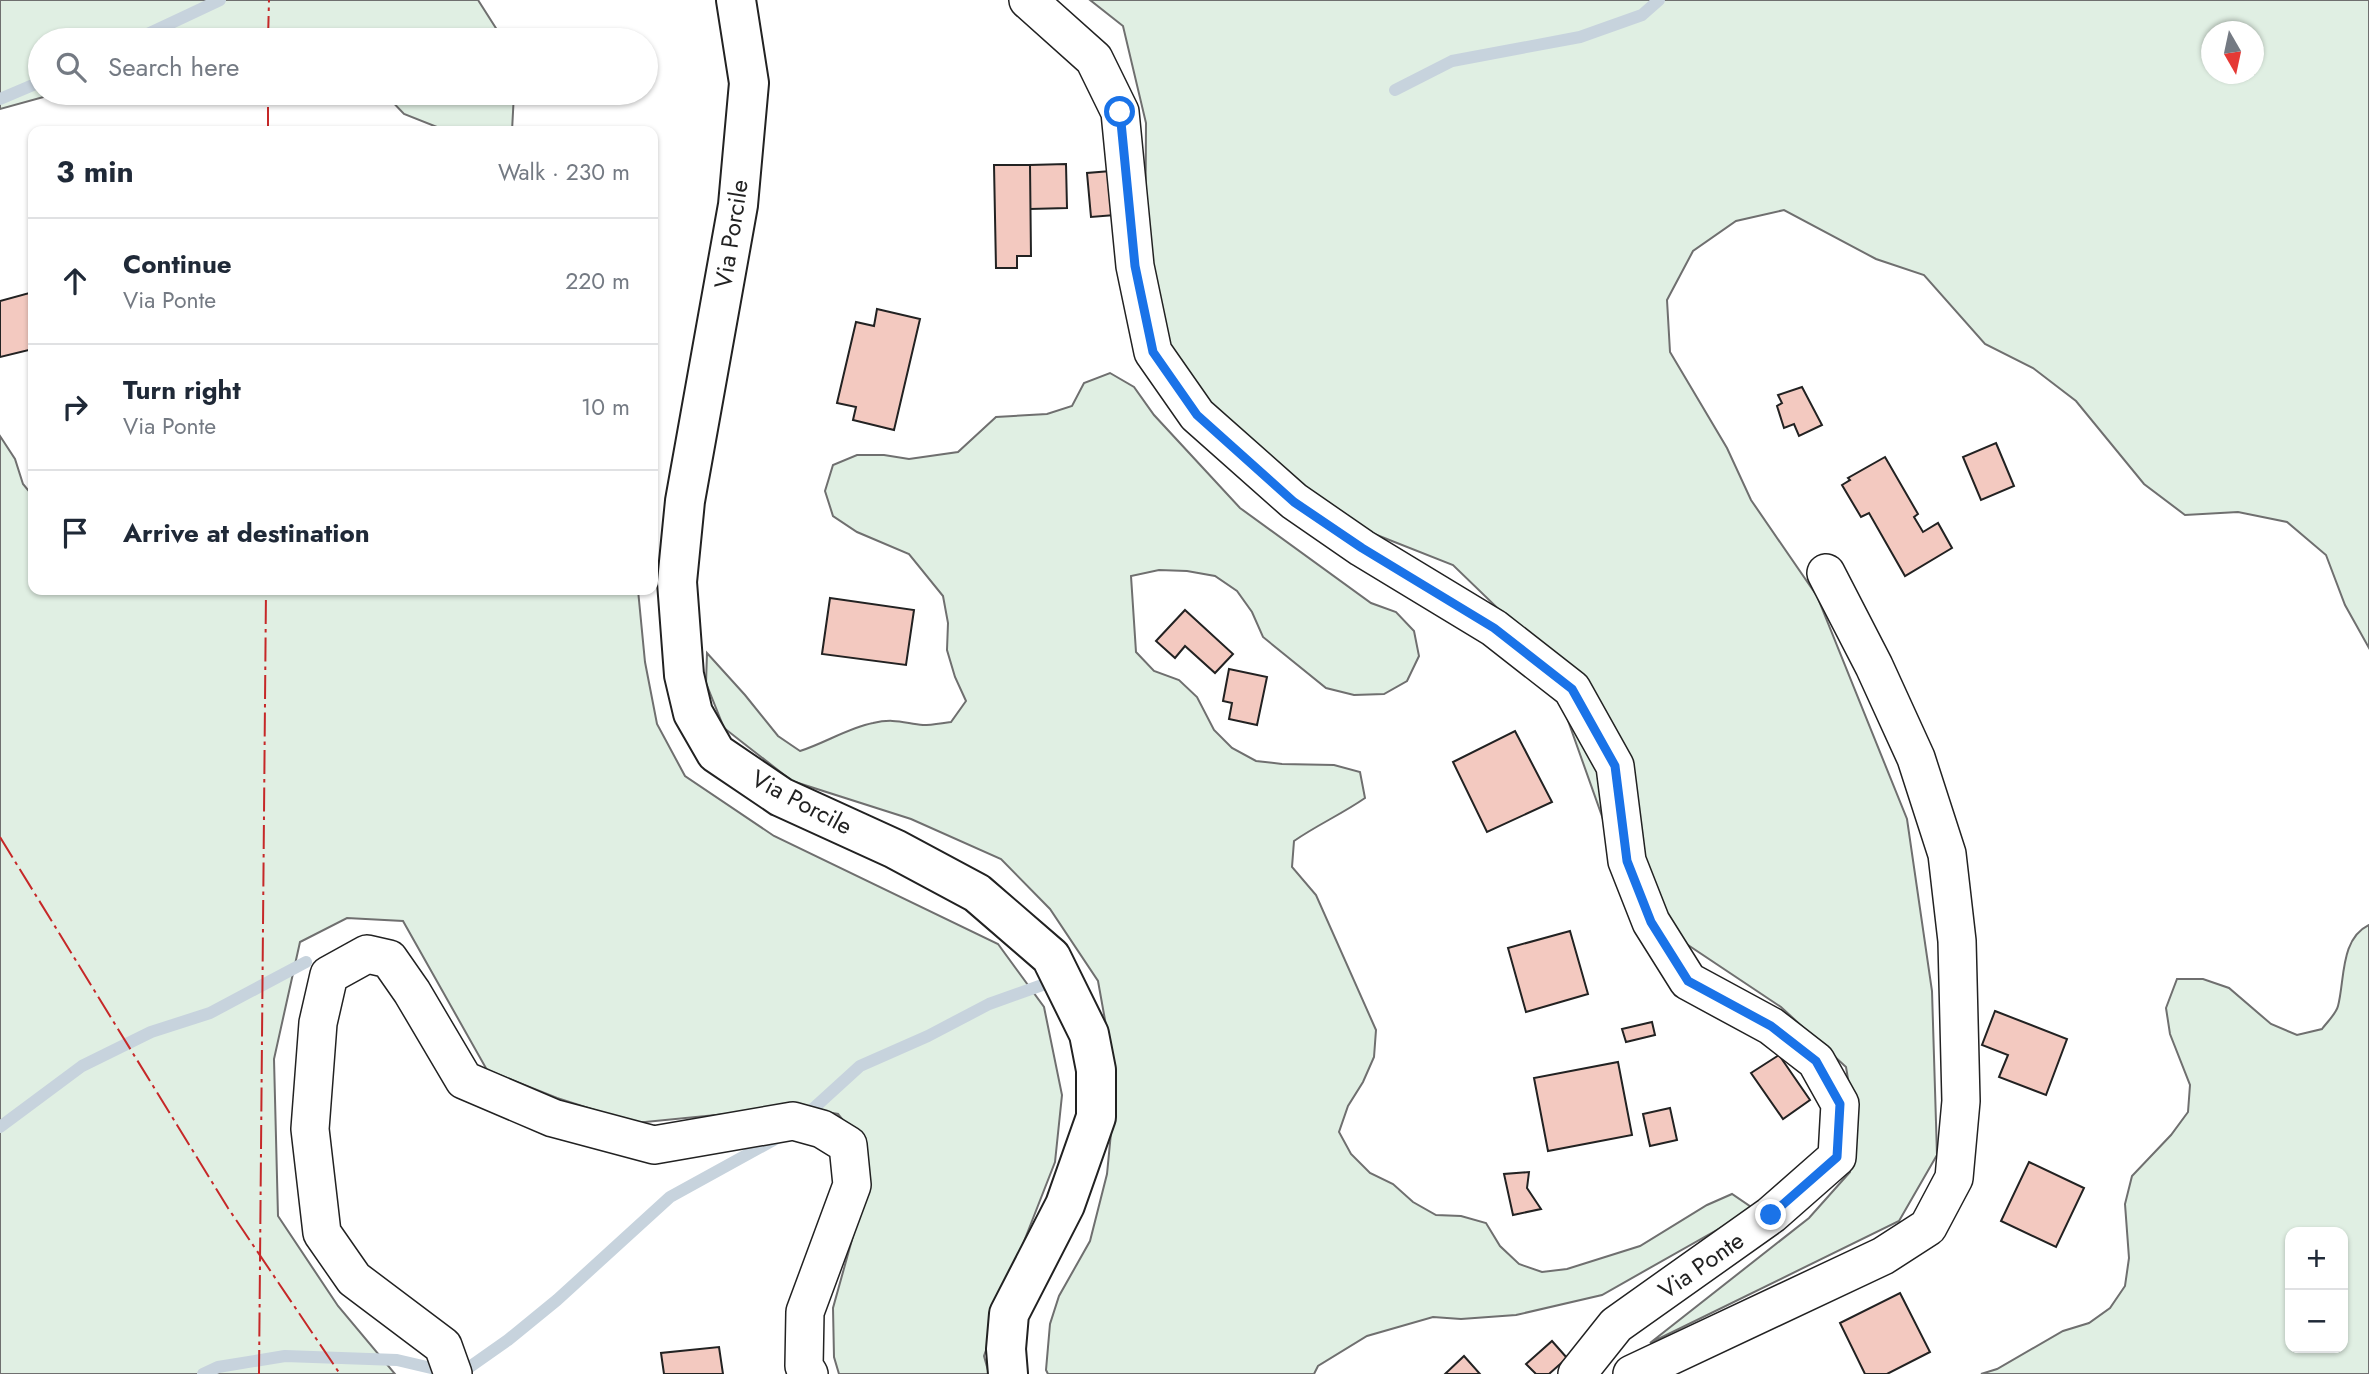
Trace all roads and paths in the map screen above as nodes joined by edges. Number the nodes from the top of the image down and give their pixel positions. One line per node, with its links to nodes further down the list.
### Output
1 (736, 0): 6 (street, Via Porcile)
2 (1028, 0): 7 (street, Via Ponte)
3 (1826, 573): 8 (street)
4 (453, 1374): 5 (street)
5 (809, 1374)
6 (1008, 1374)
7 (1577, 1374)
8 (1632, 1374)

